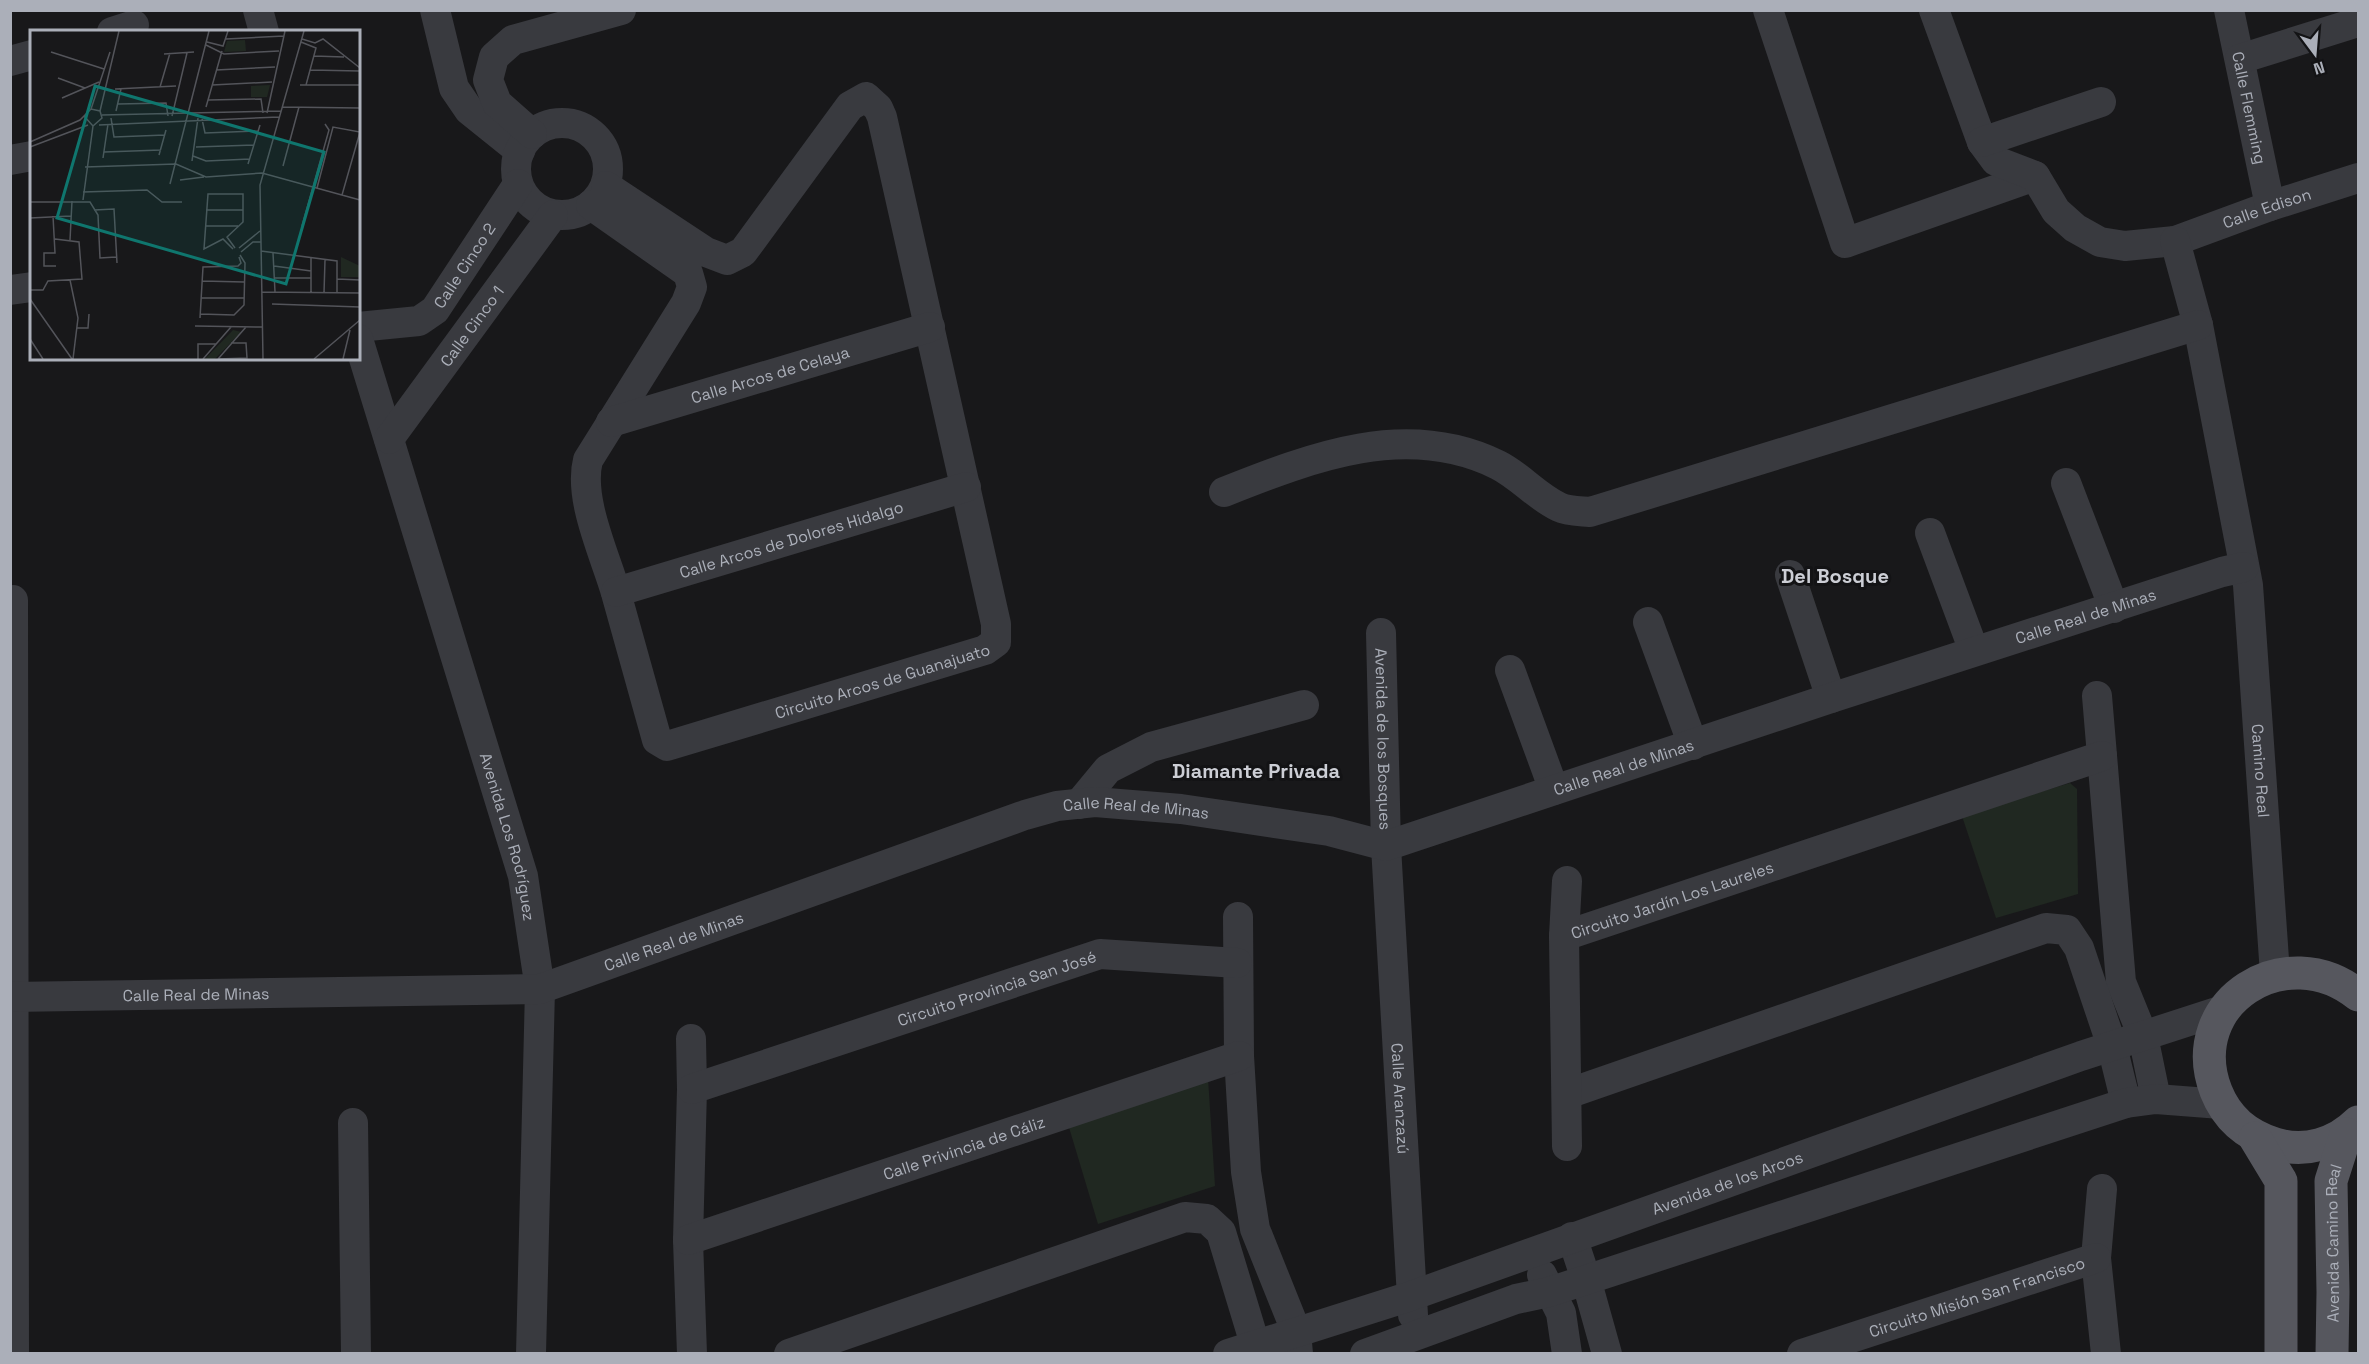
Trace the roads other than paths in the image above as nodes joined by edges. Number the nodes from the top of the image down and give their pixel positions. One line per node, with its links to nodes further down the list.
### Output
1 (258, 10): 8 (street)
2 (435, 10): 13 (street)
3 (621, 10): 13 (street)
4 (1768, 10): 17 (street)
5 (1934, 10): 14 (street)
6 (2229, 10): 10 (street, Calle Flemming)
7 (2358, 22): 10 (street)
8 (263, 30)
9 (30, 56): 11 (street)
10 (2240, 59): 21 (street, Calle Flemming)
11 (10, 61)
12 (2101, 102): 14 (street)
13 (526, 142): 19 (street); 20 (street)
14 (1982, 142): 17 (street)
15 (30, 156): 16 (street)
16 (10, 159)
17 (2035, 176): 23 (street, Calle Edison)
18 (2358, 178): 21 (street, Calle Edison)
19 (518, 184): 22 (street); 27 (street, Calle Cinco 2)
20 (598, 195): 22 (street); 28 (street, Circuito Arcos de Guanajuato); 30 (street, Circuito Arcos de Guanajuato)
21 (2270, 206): 23 (street, Calle Edison)
22 (553, 214): 31 (street, Calle Cinco 1)
23 (2175, 241): 26 (street, Camino Real)
24 (30, 287): 25 (street)
25 (10, 290)
26 (2198, 325): 34 (street); 36 (street, Camino Real)
27 (360, 327)
28 (930, 327): 30 (street, Calle Arcos de Celaya); 33 (street, Circuito Arcos de Guanajuato)
29 (360, 345): 31 (street, Avenida Los Rodríguez)
30 (611, 422): 38 (street, Circuito Arcos de Guanajuato)
31 (389, 439): 59 (street, Avenida Los Rodríguez)
32 (2066, 483): 40 (street)
33 (966, 487): 38 (street, Calle Arcos de Dolores Hidalgo); 38 (street, Circuito Arcos de Guanajuato)
34 (1224, 492)
35 (1930, 533): 43 (street)
36 (2244, 567): 40 (street, Calle Real de Minas); 57 (street, Camino Real)
37 (1790, 575): 46 (street)
38 (616, 592)
39 (13, 600): 61 (street)
40 (2114, 608): 43 (street, Calle Real de Minas)
41 (1648, 622): 48 (street)
42 (1381, 633): 52 (street, Avenida de los Bosques)
43 (1974, 651): 46 (street, Calle Real de Minas)
44 (1510, 670): 50 (street)
45 (2097, 696): 49 (street)
46 (1831, 698): 48 (street, Calle Real de Minas)
47 (1304, 705): 51 (street)
48 (1693, 745): 50 (street, Calle Real de Minas)
49 (2102, 756): 55 (street, Circuito Jardín Los Laureles); 63 (street)
50 (1554, 790): 52 (street, Calle Real de Minas)
51 (1079, 804): 52 (street, Calle Real de Minas); 59 (street, Calle Real de Minas)
52 (1386, 846): 83 (street, Calle Aranzazú)
53 (1567, 881): 55 (street)
54 (1238, 917): 56 (street)
55 (1564, 936): 68 (street, Circuito Jardín Los Laureles)
56 (1238, 963): 66 (street); 67 (street, Circuito Provincia San José)
57 (2275, 974): 58 (main road); 62 (main road)
58 (2345, 975): 60 (main road)
59 (540, 989): 61 (street, Calle Real de Minas); 89 (street, Avenida Los Rodríguez)
60 (2358, 995)
61 (12, 997): 87 (street)
62 (2226, 1009): 63 (street, Avenida de los Arcos); 71 (main road)
63 (2143, 1036): 65 (street, Avenida de los Arcos); 69 (street)
64 (691, 1038): 67 (street)
65 (2112, 1046): 68 (street); 70 (street); 77 (street, Avenida de los Arcos)
66 (1239, 1056): 78 (street, Calle Privincia de Cáliz); 84 (street)
67 (692, 1089): 78 (street)
68 (1567, 1094): 75 (street, Circuito Jardín Los Laureles)
69 (2156, 1099): 70 (street); 71 (street)
70 (2126, 1103): 81 (street)
71 (2221, 1104): 74 (main road)
72 (353, 1123): 88 (street)
73 (2352, 1128): 74 (main road); 98 (main road, Avenida Camino Real)
74 (2255, 1138): 97 (main road)
75 (1567, 1146)
76 (2102, 1189): 80 (street)
77 (1572, 1238): 79 (street, Avenida de los Arcos); 81 (street)
78 (688, 1240): 90 (street)
79 (1532, 1253): 82 (street); 83 (street, Avenida de los Arcos)
80 (2096, 1258): 95 (street, Circuito Misión San Francisco); 96 (street, Circuito Misión San Francisco)
81 (1586, 1280): 82 (street); 94 (street)
82 (1550, 1292): 85 (street); 93 (street)
83 (1411, 1296): 84 (street, Avenida de los Arcos); 85 (street, Calle Aranzazú)
84 (1297, 1342): 86 (street, Avenida de los Arcos)
85 (1416, 1344): 92 (street)
86 (1247, 1350): 91 (street)
87 (14, 1353)
88 (356, 1353)
89 (531, 1353)
90 (692, 1353)
91 (789, 1353)
92 (1365, 1353)
93 (1567, 1353)
94 (1607, 1353)
95 (1802, 1353)
96 (2106, 1353)
97 (2281, 1353)
98 (2332, 1353)

